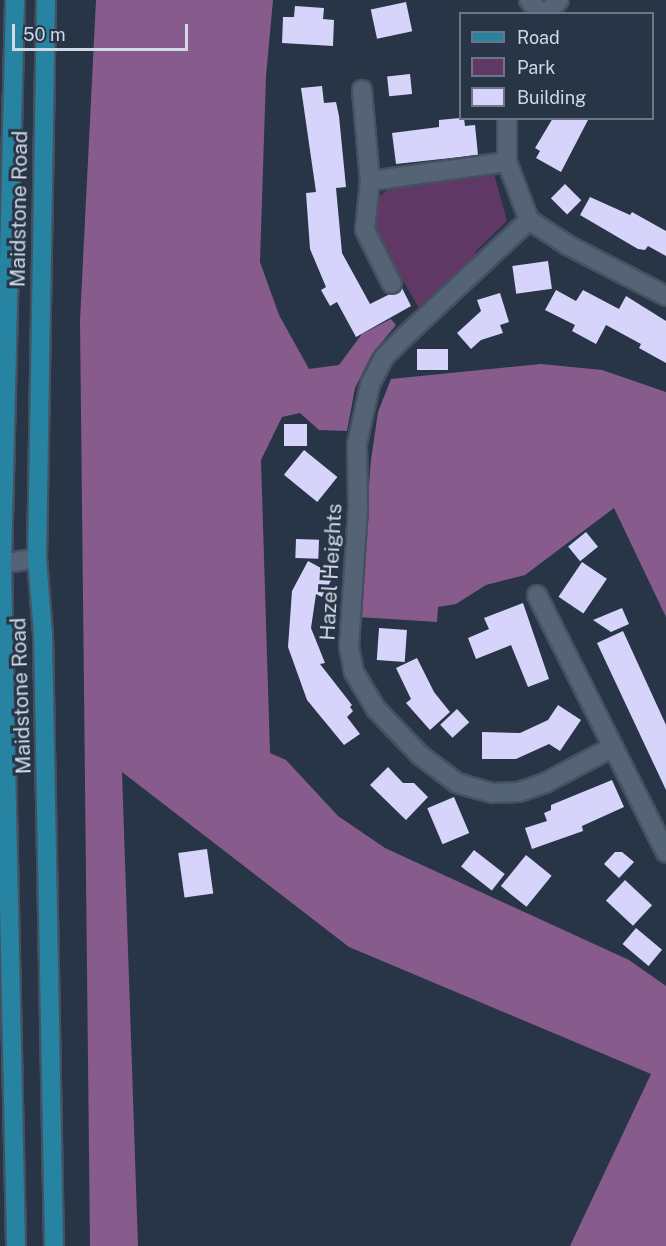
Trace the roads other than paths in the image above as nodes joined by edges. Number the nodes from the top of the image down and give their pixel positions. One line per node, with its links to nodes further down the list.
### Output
1 (15, 0): 15 (main road, Maidstone Road)
2 (46, 0): 14 (main road, Maidstone Road)
3 (529, 0): 5 (street)
4 (559, 0): 6 (street)
5 (539, 12)
6 (548, 12)
7 (362, 90): 10 (street)
8 (507, 120): 9 (street)
9 (507, 162): 10 (street); 11 (street)
10 (370, 181): 12 (street)
11 (529, 220): 13 (street); 17 (street, Hazel Heights)
12 (392, 284)
13 (666, 296)
14 (37, 558): 15 (street); 20 (main road, Maidstone Road)
15 (1, 564): 19 (main road, Maidstone Road)
16 (537, 595): 17 (street)
17 (613, 747): 18 (street)
18 (666, 853)
19 (16, 1246)
20 (54, 1246)

